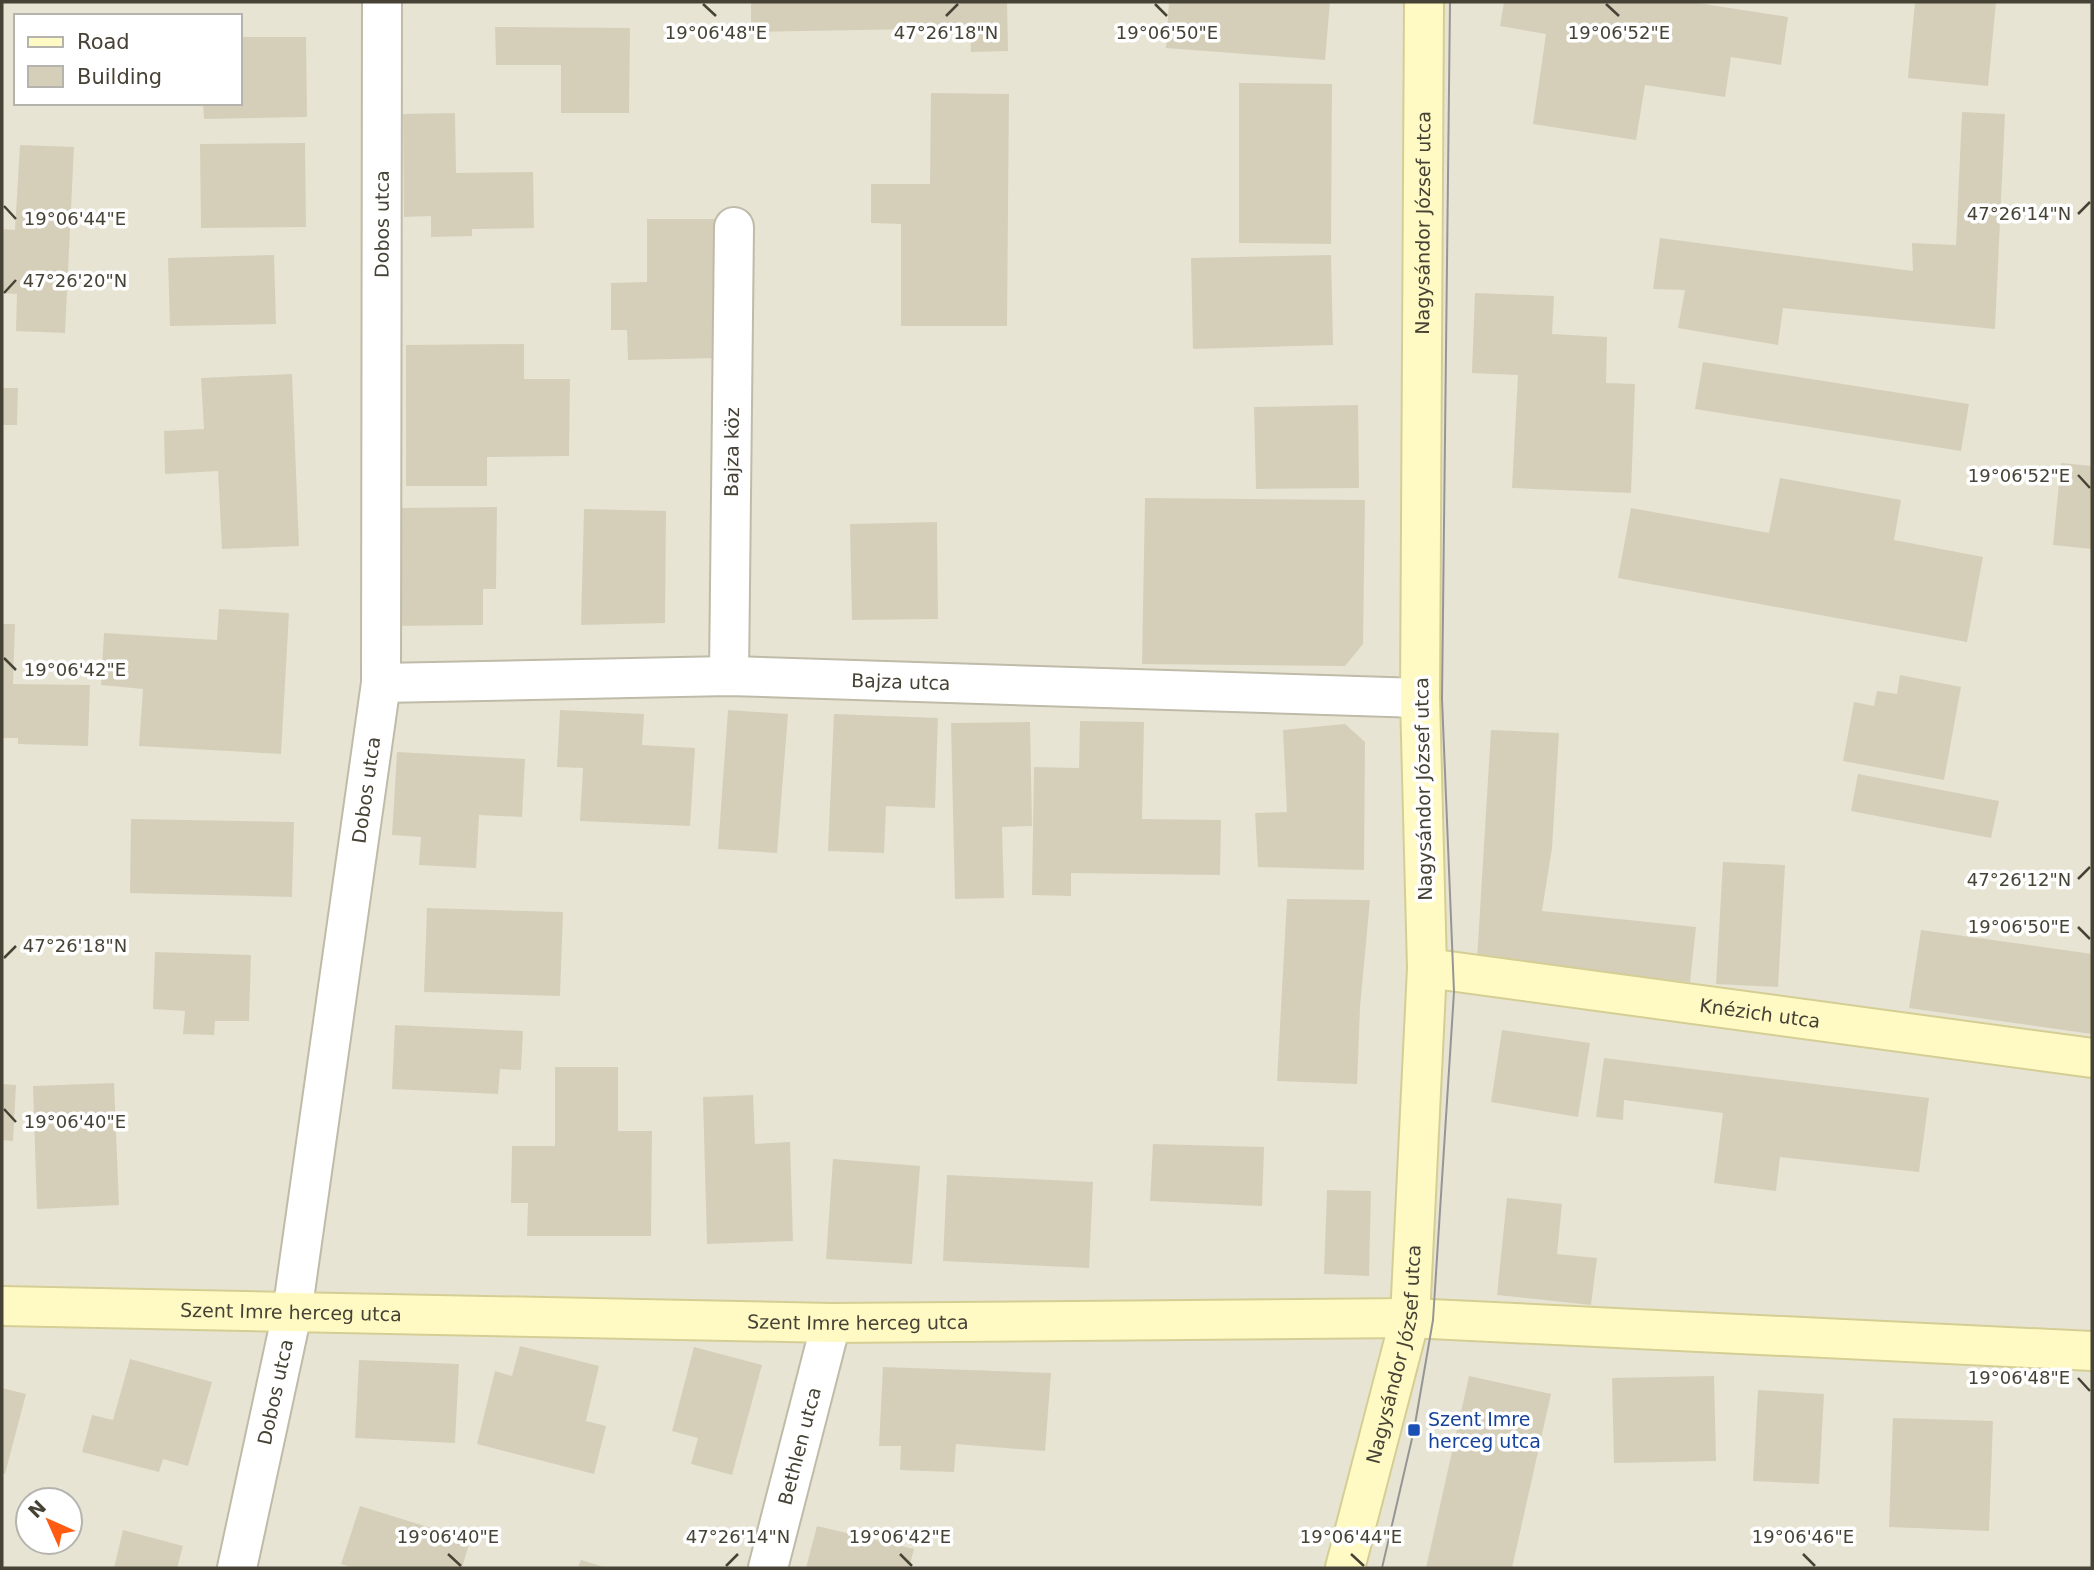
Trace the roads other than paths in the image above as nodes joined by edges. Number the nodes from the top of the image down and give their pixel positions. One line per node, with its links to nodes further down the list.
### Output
1 (382, 2): 5 (street, Dobos utca)
2 (1424, 2): 6 (street, Nagysándor József utca)
3 (734, 227): 4 (street, Bajza köz)
4 (729, 676): 5 (street, Bajza utca); 6 (street, Bajza utca)
5 (381, 683): 10 (street, Dobos utca)
6 (1420, 698): 7 (street, Nagysándor József utca)
7 (1427, 968): 8 (street, Knézich utca); 11 (street, Nagysándor József utca)
8 (2092, 1058)
9 (2, 1306): 10 (street, Szent Imre herceg utca)
10 (292, 1313): 12 (street, Szent Imre herceg utca); 14 (street, Dobos utca)
11 (1410, 1318): 12 (street, Szent Imre herceg utca); 13 (street, Szent Imre herceg utca); 16 (street, Nagysándor József utca)
12 (831, 1323): 15 (street, Bethlen utca)
13 (2092, 1351)
14 (237, 1568)
15 (768, 1568)
16 (1345, 1568)

